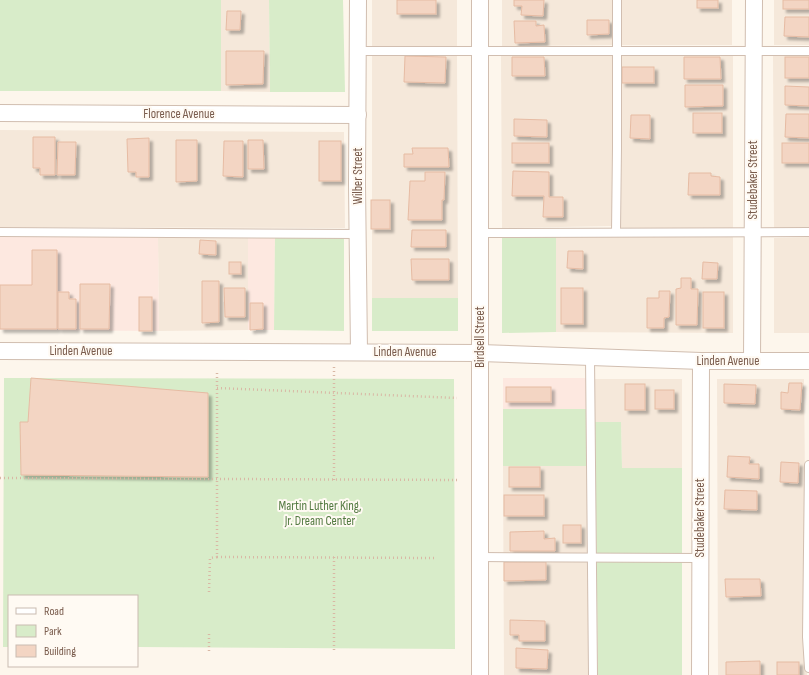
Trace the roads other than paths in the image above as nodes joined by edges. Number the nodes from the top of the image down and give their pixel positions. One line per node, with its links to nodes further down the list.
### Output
1 (358, 0): 5 (street, Wilber Street)
2 (480, 0): 9 (street, Birdsell Street)
3 (617, 0): 6 (lane)
4 (754, 0): 7 (street, Studebaker Street)
5 (358, 51): 9 (lane); 11 (street, Wilber Street)
6 (617, 51): 7 (lane); 9 (lane); 13 (lane)
7 (754, 51): 8 (lane); 16 (street, Studebaker Street)
8 (809, 51)
9 (480, 52): 15 (street, Birdsell Street)
10 (0, 113): 11 (street, Florence Avenue)
11 (358, 115): 17 (street, Wilber Street)
12 (0, 232): 17 (lane)
13 (616, 232): 15 (lane); 16 (lane)
14 (809, 232): 16 (lane)
15 (481, 233): 20 (street, Birdsell Street)
16 (753, 233): 23 (street, Studebaker Street)
17 (358, 234): 19 (street, Wilber Street)
18 (0, 351): 19 (street, Linden Avenue)
19 (359, 352): 20 (street, Linden Avenue)
20 (480, 353): 21 (street, Linden Avenue); 26 (street, Birdsell Street)
21 (590, 357): 22 (street, Linden Avenue); 27 (lane)
22 (701, 361): 23 (street, Linden Avenue); 28 (street, Studebaker Street)
23 (752, 361): 24 (street, Linden Avenue)
24 (809, 361)
25 (809, 465): 29 (lane)
26 (480, 557): 27 (lane); 30 (street, Birdsell Street)
27 (593, 557): 28 (lane); 31 (lane)
28 (700, 558): 32 (street, Studebaker Street)
29 (809, 668)
30 (480, 675)
31 (593, 675)
32 (700, 675)

